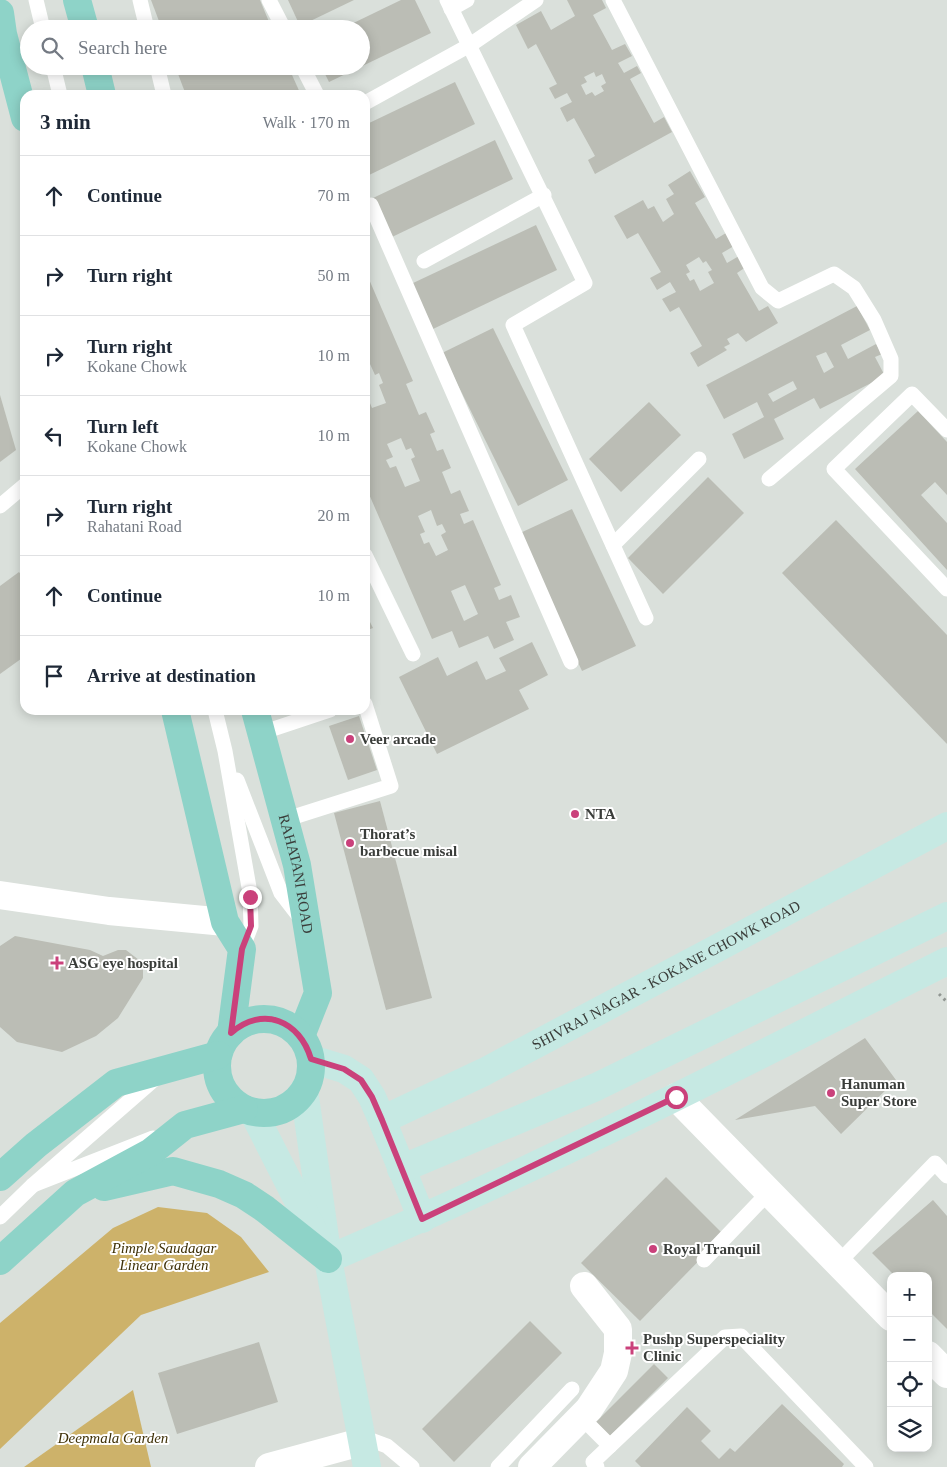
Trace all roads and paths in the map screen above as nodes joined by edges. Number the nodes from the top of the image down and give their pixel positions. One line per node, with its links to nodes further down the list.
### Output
1 (36, 0): 10 (lane)
2 (78, 0): 11 (main road)
3 (140, 0): 12 (lane)
4 (269, 0): 13 (lane)
5 (467, 0): 8 (lane)
6 (536, 0): 14 (lane)
7 (613, 0): 30 (lane)
8 (449, 5): 14 (lane)
9 (0, 12): 23 (main road)
10 (41, 20)
11 (83, 20)
12 (145, 20)
13 (279, 20)
14 (470, 45): 24 (lane); 25 (lane)
15 (55, 75): 19 (lane)
16 (97, 75): 20 (main road)
17 (159, 75): 21 (lane)
18 (307, 75): 22 (lane)
19 (59, 90)
20 (101, 90)
21 (163, 90)
22 (314, 90)
23 (20, 99)
24 (370, 100)
25 (544, 195): 27 (lane); 33 (lane)
26 (370, 208): 38 (lane)
27 (424, 261)
28 (947, 430): 35 (lane)
29 (700, 459): 33 (lane)
30 (769, 479)
31 (20, 489): 32 (lane)
32 (0, 506)
33 (613, 545): 36 (lane)
34 (370, 565): 37 (lane)
35 (947, 589)
36 (646, 618)
37 (413, 654)
38 (571, 662)
39 (176, 715): 49 (main road)
40 (216, 715): 44 (lane)
41 (297, 715): 43 (lane)
42 (368, 715): 45 (lane)
43 (258, 721): 45 (main road, RAHATANI ROAD)
44 (225, 751): 50 (lane); 51 (lane)
45 (284, 820): 50 (main road, RAHATANI ROAD)
46 (947, 826): 59 (street, SHIVRAJ NAGAR - KOKANE CHOWK ROAD)
47 (0, 895): 49 (street)
48 (947, 916): 61 (street)
49 (225, 922): 51 (main road)
50 (306, 927): 54 (main road, RAHATANI ROAD)
51 (242, 949): 53 (main road)
52 (947, 961): 57 (street)
53 (225, 1044): 54 (main road); 55 (main road); 58 (main road)
54 (306, 1048): 56 (main road); 59 (street)
55 (166, 1069): 63 (main road); 64 (lane)
56 (304, 1090): 58 (main road); 69 (street)
57 (676, 1097): 65 (street); 68 (street)
58 (248, 1110): 60 (main road); 69 (street)
59 (382, 1120): 61 (street)
60 (185, 1126): 64 (lane); 66 (main road)
61 (401, 1169): 68 (street)
62 (947, 1176): 72 (lane)
63 (0, 1177)
64 (33, 1185): 67 (lane)
65 (769, 1192): 70 (lane); 72 (street)
66 (75, 1193): 69 (main road); 71 (main road)
67 (0, 1217)
68 (422, 1219): 69 (street)
69 (328, 1259): 80 (street)
70 (704, 1260)
71 (0, 1261)
72 (838, 1263): 74 (street)
73 (584, 1286): 78 (street)
74 (887, 1312)
75 (932, 1359): 76 (street)
76 (947, 1374)
77 (572, 1389): 83 (lane)
78 (581, 1417): 79 (lane); 84 (street)
79 (610, 1446): 85 (lane); 86 (lane)
80 (362, 1448): 81 (street); 82 (lane)
81 (269, 1467)
82 (412, 1467)
83 (498, 1467)
84 (532, 1467)
85 (598, 1467)
86 (866, 1467)

